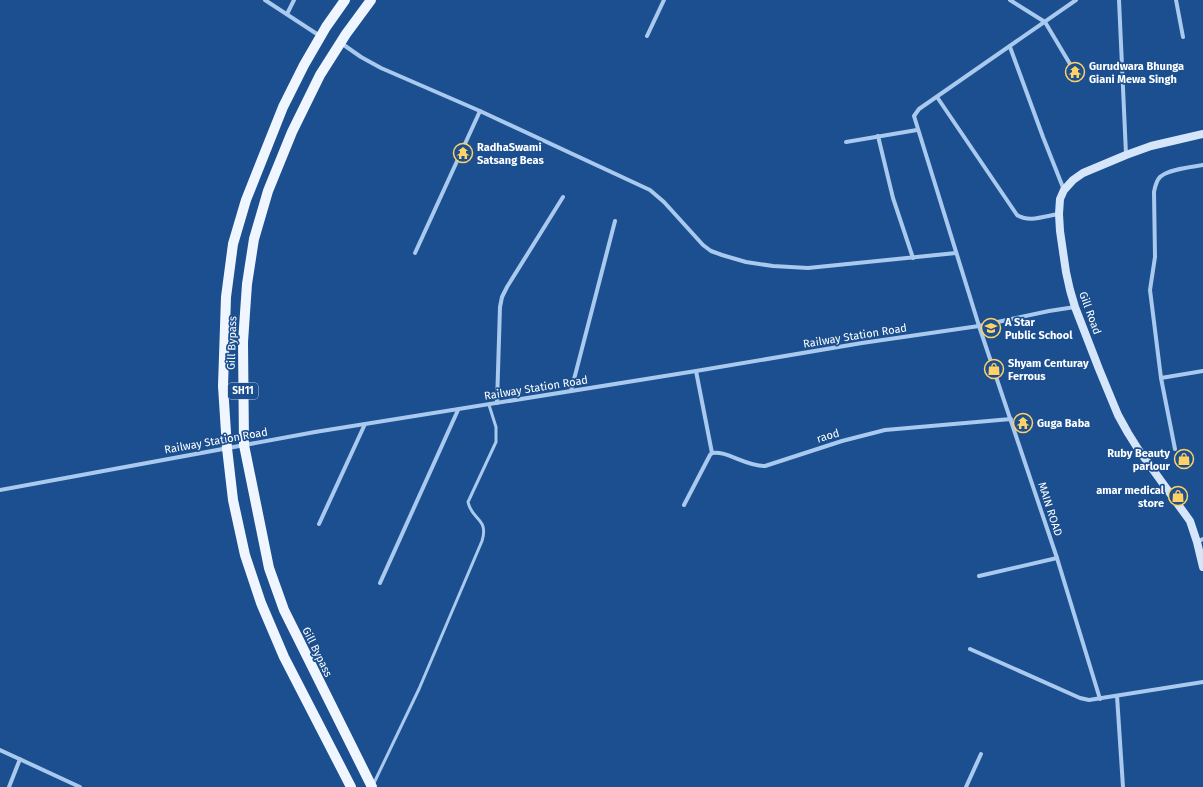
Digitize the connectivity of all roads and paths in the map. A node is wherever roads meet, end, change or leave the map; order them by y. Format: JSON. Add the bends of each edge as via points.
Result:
{"nodes":[{"id":1,"x":265,"y":0,"type":"edge"},
{"id":2,"x":294,"y":0,"type":"edge"},
{"id":3,"x":344,"y":0,"type":"edge"},
{"id":4,"x":371,"y":0,"type":"edge"},
{"id":5,"x":664,"y":0,"type":"edge"},
{"id":6,"x":1010,"y":0,"type":"edge"},
{"id":7,"x":1076,"y":0,"type":"edge"},
{"id":8,"x":1119,"y":0,"type":"edge"},
{"id":9,"x":1176,"y":0,"type":"edge"},
{"id":10,"x":287,"y":14,"type":"junction"},
{"id":11,"x":1045,"y":22,"type":"junction"},
{"id":12,"x":320,"y":36,"type":"junction"},
{"id":13,"x":647,"y":36,"type":"dead end"},
{"id":14,"x":1183,"y":38,"type":"dead end"},
{"id":15,"x":341,"y":42,"type":"junction"},
{"id":16,"x":1010,"y":47,"type":"junction"},
{"id":17,"x":1073,"y":68,"type":"dead end"},
{"id":18,"x":937,"y":97,"type":"junction"},
{"id":19,"x":480,"y":111,"type":"junction"},
{"id":20,"x":917,"y":130,"type":"junction"},
{"id":21,"x":1203,"y":134,"type":"edge"},
{"id":22,"x":878,"y":136,"type":"junction"},
{"id":23,"x":846,"y":142,"type":"dead end"},
{"id":24,"x":1126,"y":155,"type":"junction"},
{"id":25,"x":1203,"y":165,"type":"edge"},
{"id":26,"x":1064,"y":190,"type":"junction"},
{"id":27,"x":563,"y":197,"type":"dead end"},
{"id":28,"x":1059,"y":214,"type":"junction"},
{"id":29,"x":615,"y":222,"type":"dead end"},
{"id":30,"x":415,"y":253,"type":"dead end"},
{"id":31,"x":956,"y":253,"type":"junction"},
{"id":32,"x":914,"y":258,"type":"junction"},
{"id":33,"x":1075,"y":307,"type":"junction"},
{"id":34,"x":979,"y":326,"type":"junction"},
{"id":35,"x":696,"y":371,"type":"junction"},
{"id":36,"x":1203,"y":372,"type":"edge"},
{"id":37,"x":1161,"y":378,"type":"junction"},
{"id":38,"x":570,"y":391,"type":"junction"},
{"id":39,"x":497,"y":403,"type":"junction"},
{"id":40,"x":489,"y":405,"type":"junction"},
{"id":41,"x":458,"y":410,"type":"junction"},
{"id":42,"x":1011,"y":419,"type":"junction"},
{"id":43,"x":365,"y":424,"type":"junction"},
{"id":44,"x":244,"y":445,"type":"junction"},
{"id":45,"x":227,"y":448,"type":"junction"},
{"id":46,"x":1175,"y":449,"type":"dead end"},
{"id":47,"x":712,"y":453,"type":"junction"},
{"id":48,"x":0,"y":490,"type":"edge"},
{"id":49,"x":684,"y":505,"type":"dead end"},
{"id":50,"x":319,"y":524,"type":"dead end"},
{"id":51,"x":1200,"y":541,"type":"edge"},
{"id":52,"x":1057,"y":558,"type":"junction"},
{"id":53,"x":1203,"y":567,"type":"edge"},
{"id":54,"x":979,"y":576,"type":"dead end"},
{"id":55,"x":380,"y":583,"type":"dead end"},
{"id":56,"x":970,"y":650,"type":"dead end"},
{"id":57,"x":1203,"y":682,"type":"edge"},
{"id":58,"x":1117,"y":696,"type":"junction"},
{"id":59,"x":1100,"y":699,"type":"junction"},
{"id":60,"x":0,"y":750,"type":"edge"},
{"id":61,"x":981,"y":754,"type":"dead end"},
{"id":62,"x":20,"y":760,"type":"junction"},
{"id":63,"x":9,"y":787,"type":"edge"},
{"id":64,"x":80,"y":787,"type":"edge"},
{"id":65,"x":350,"y":787,"type":"edge"},
{"id":66,"x":372,"y":787,"type":"edge"},
{"id":67,"x":966,"y":787,"type":"edge"},
{"id":68,"x":1123,"y":787,"type":"edge"}],
"edges":[{"from":1,"to":10,"type":"street"},
{"from":2,"to":10,"type":"street"},
{"from":3,"to":12,"type":"main road","name":"Gill Bypass","number":"SH11"},
{"from":4,"to":15,"type":"main road","name":"Gill Bypass","number":"SH11"},
{"from":5,"to":13,"type":"street"},
{"from":6,"to":11,"type":"street"},
{"from":7,"to":11,"type":"street"},
{"from":8,"to":24,"type":"street"},
{"from":9,"to":14,"type":"street"},
{"from":10,"to":12,"type":"street"},
{"from":11,"to":16,"type":"street"},
{"from":11,"to":17,"type":"street"},
{"from":12,"to":45,"type":"main road","name":"Gill Bypass","number":"SH11","via":[[283,107],[265,150],[233,244],[226,297],[223,386]]},
{"from":15,"to":19,"type":"street","via":[[370,62]]},
{"from":15,"to":44,"type":"main road","name":"Gill Bypass","number":"SH11","via":[[320,75],[292,132],[268,191],[254,239],[247,284],[243,342]]},
{"from":16,"to":18,"type":"street"},
{"from":16,"to":26,"type":"street"},
{"from":18,"to":20,"type":"street","name":"MAIN ROAD","via":[[916,112],[914,116]]},
{"from":18,"to":28,"type":"street","via":[[1017,215],[1030,219]]},
{"from":19,"to":30,"type":"street"},
{"from":19,"to":32,"type":"street","via":[[650,190],[703,245],[732,259],[773,266],[808,268]]},
{"from":20,"to":22,"type":"street"},
{"from":20,"to":31,"type":"street","name":"MAIN ROAD"},
{"from":21,"to":24,"type":"street","via":[[1151,146]]},
{"from":22,"to":23,"type":"street"},
{"from":22,"to":32,"type":"street","via":[[893,198]]},
{"from":24,"to":26,"type":"street","via":[[1083,173]]},
{"from":25,"to":37,"type":"street","via":[[1167,172],[1155,184],[1155,257],[1150,290]]},
{"from":26,"to":28,"type":"street","name":"Gill Road"},
{"from":27,"to":39,"type":"street","via":[[502,297]]},
{"from":28,"to":33,"type":"street","name":"Gill Road","via":[[1066,272]]},
{"from":29,"to":38,"type":"street"},
{"from":31,"to":32,"type":"street"},
{"from":31,"to":34,"type":"street","name":"MAIN ROAD"},
{"from":33,"to":34,"type":"street","name":"Railway Station Road"},
{"from":33,"to":51,"type":"street","name":"Gill Road","via":[[1128,433],[1190,521]]},
{"from":34,"to":35,"type":"street","name":"Railway Station Road"},
{"from":34,"to":42,"type":"street","name":"MAIN ROAD"},
{"from":35,"to":38,"type":"street","name":"Railway Station Road"},
{"from":35,"to":47,"type":"street"},
{"from":36,"to":37,"type":"street"},
{"from":37,"to":46,"type":"street"},
{"from":38,"to":39,"type":"street","name":"Railway Station Road"},
{"from":39,"to":40,"type":"street","name":"Railway Station Road"},
{"from":40,"to":41,"type":"street","name":"Railway Station Road"},
{"from":40,"to":66,"type":"lane","via":[[496,427],[496,442],[468,502],[469,508],[481,521],[484,532],[482,541],[419,689]]},
{"from":41,"to":43,"type":"street","name":"Railway Station Road"},
{"from":41,"to":55,"type":"street"},
{"from":42,"to":47,"type":"street","name":"raod","via":[[885,430],[765,466]]},
{"from":42,"to":52,"type":"street","name":"MAIN ROAD"},
{"from":43,"to":44,"type":"street","name":"Railway Station Road"},
{"from":43,"to":50,"type":"street"},
{"from":44,"to":45,"type":"street","name":"Railway Station Road"},
{"from":44,"to":66,"type":"main road","name":"Gill Bypass","number":"SH11","via":[[269,568],[284,610]]},
{"from":45,"to":48,"type":"street","name":"Railway Station Road"},
{"from":45,"to":65,"type":"main road","name":"Gill Bypass","number":"SH11","via":[[233,500],[245,555],[261,603],[284,657]]},
{"from":47,"to":49,"type":"street"},
{"from":51,"to":53,"type":"street","name":"Gill Road"},
{"from":52,"to":54,"type":"street"},
{"from":52,"to":59,"type":"street","name":"MAIN ROAD"},
{"from":56,"to":59,"type":"street","via":[[1080,698]]},
{"from":57,"to":58,"type":"street"},
{"from":58,"to":59,"type":"street"},
{"from":58,"to":68,"type":"street"},
{"from":60,"to":62,"type":"street"},
{"from":61,"to":67,"type":"street"},
{"from":62,"to":63,"type":"street"},
{"from":62,"to":64,"type":"street"}]}
